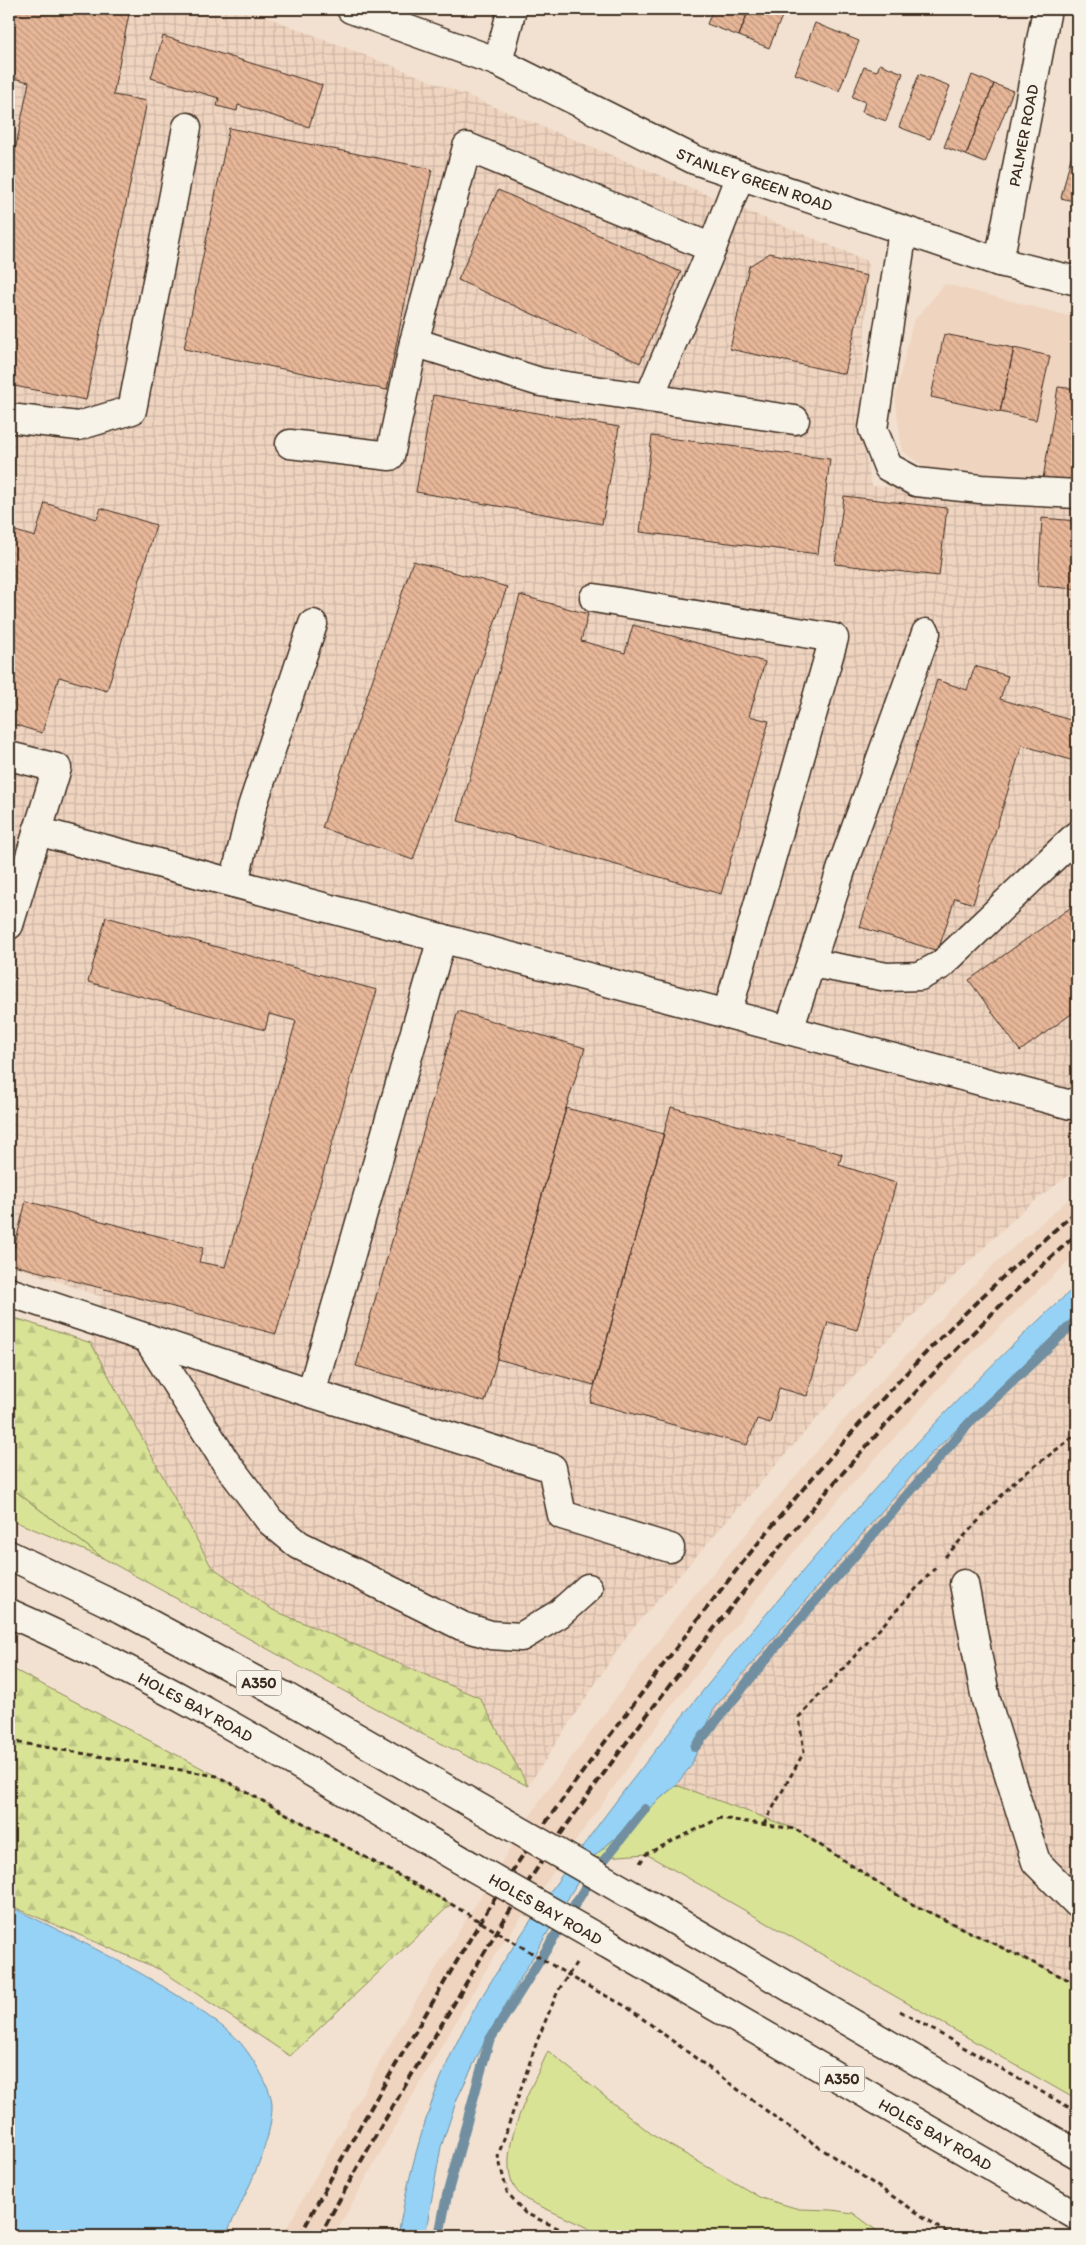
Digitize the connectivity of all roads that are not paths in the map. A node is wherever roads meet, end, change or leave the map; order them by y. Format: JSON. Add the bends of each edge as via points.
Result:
{"nodes":[{"id":1,"x":351,"y":9,"type":"edge"},
{"id":2,"x":512,"y":9,"type":"edge"},
{"id":3,"x":1047,"y":9,"type":"edge"},
{"id":4,"x":498,"y":62,"type":"junction"},
{"id":5,"x":187,"y":127,"type":"dead end"},
{"id":6,"x":740,"y":175,"type":"junction"},
{"id":7,"x":903,"y":230,"type":"junction"},
{"id":8,"x":712,"y":248,"type":"junction"},
{"id":9,"x":999,"y":262,"type":"junction"},
{"id":10,"x":1077,"y":281,"type":"edge"},
{"id":11,"x":414,"y":342,"type":"junction"},
{"id":12,"x":650,"y":398,"type":"junction"},
{"id":13,"x":9,"y":418,"type":"edge"},
{"id":14,"x":795,"y":420,"type":"dead end"},
{"id":15,"x":290,"y":444,"type":"dead end"},
{"id":16,"x":1077,"y":494,"type":"edge"},
{"id":17,"x":594,"y":598,"type":"dead end"},
{"id":18,"x":313,"y":624,"type":"dead end"},
{"id":19,"x":926,"y":633,"type":"dead end"},
{"id":20,"x":9,"y":756,"type":"edge"},
{"id":21,"x":37,"y":831,"type":"junction"},
{"id":22,"x":1077,"y":835,"type":"edge"},
{"id":23,"x":234,"y":883,"type":"junction"},
{"id":24,"x":9,"y":924,"type":"edge"},
{"id":25,"x":442,"y":938,"type":"junction"},
{"id":26,"x":811,"y":963,"type":"junction"},
{"id":27,"x":727,"y":1014,"type":"junction"},
{"id":28,"x":789,"y":1030,"type":"junction"},
{"id":29,"x":1077,"y":1101,"type":"edge"},
{"id":30,"x":9,"y":1292,"type":"edge"},
{"id":31,"x":147,"y":1338,"type":"junction"},
{"id":32,"x":312,"y":1394,"type":"junction"},
{"id":33,"x":670,"y":1548,"type":"dead end"},
{"id":34,"x":9,"y":1555,"type":"edge"},
{"id":35,"x":964,"y":1584,"type":"dead end"},
{"id":36,"x":588,"y":1588,"type":"dead end"},
{"id":37,"x":9,"y":1613,"type":"edge"},
{"id":38,"x":1077,"y":1903,"type":"edge"},
{"id":39,"x":1077,"y":2154,"type":"edge"},
{"id":40,"x":1077,"y":2216,"type":"edge"}],
"edges":[{"from":1,"to":4,"type":"main road","name":"STANLEY GREEN ROAD"},
{"from":2,"to":4,"type":"main road"},
{"from":3,"to":9,"type":"main road","name":"PALMER ROAD"},
{"from":4,"to":6,"type":"main road","name":"STANLEY GREEN ROAD","via":[[695,160]]},
{"from":5,"to":13,"type":"main road","via":[[132,410],[78,426]]},
{"from":6,"to":7,"type":"main road","name":"STANLEY GREEN ROAD"},
{"from":6,"to":8,"type":"main road"},
{"from":7,"to":9,"type":"main road","name":"STANLEY GREEN ROAD"},
{"from":7,"to":16,"type":"main road","via":[[873,429],[888,467],[916,482]]},
{"from":8,"to":11,"type":"main road","via":[[467,147]]},
{"from":8,"to":12,"type":"main road"},
{"from":9,"to":10,"type":"main road","name":"STANLEY GREEN ROAD"},
{"from":11,"to":12,"type":"main road","via":[[540,382]]},
{"from":11,"to":15,"type":"main road","via":[[390,456]]},
{"from":12,"to":14,"type":"main road"},
{"from":17,"to":27,"type":"main road","via":[[834,638]]},
{"from":18,"to":23,"type":"main road","via":[[252,807]]},
{"from":19,"to":26,"type":"main road","via":[[848,849]]},
{"from":20,"to":21,"type":"main road","via":[[57,768]]},
{"from":21,"to":23,"type":"main road"},
{"from":21,"to":24,"type":"main road"},
{"from":22,"to":26,"type":"main road","via":[[941,965],[920,976],[887,977]]},
{"from":23,"to":25,"type":"main road"},
{"from":25,"to":27,"type":"main road"},
{"from":25,"to":32,"type":"main road"},
{"from":26,"to":28,"type":"main road"},
{"from":27,"to":28,"type":"main road"},
{"from":28,"to":29,"type":"main road","via":[[1071,1106]]},
{"from":30,"to":31,"type":"main road"},
{"from":31,"to":32,"type":"main road"},
{"from":31,"to":36,"type":"main road","via":[[224,1461],[270,1521],[299,1545],[462,1626],[492,1635],[521,1637],[559,1614]]},
{"from":32,"to":33,"type":"main road","via":[[552,1468],[562,1515]]},
{"from":34,"to":39,"type":"main road","number":"A350","bridge":true,"via":[[122,1609],[284,1696]]},
{"from":35,"to":38,"type":"main road","via":[[986,1700],[1036,1862]]},
{"from":37,"to":40,"type":"main road","name":"HOLES BAY ROAD","number":"A350","bridge":true,"via":[[107,1660],[251,1738]]}]}
